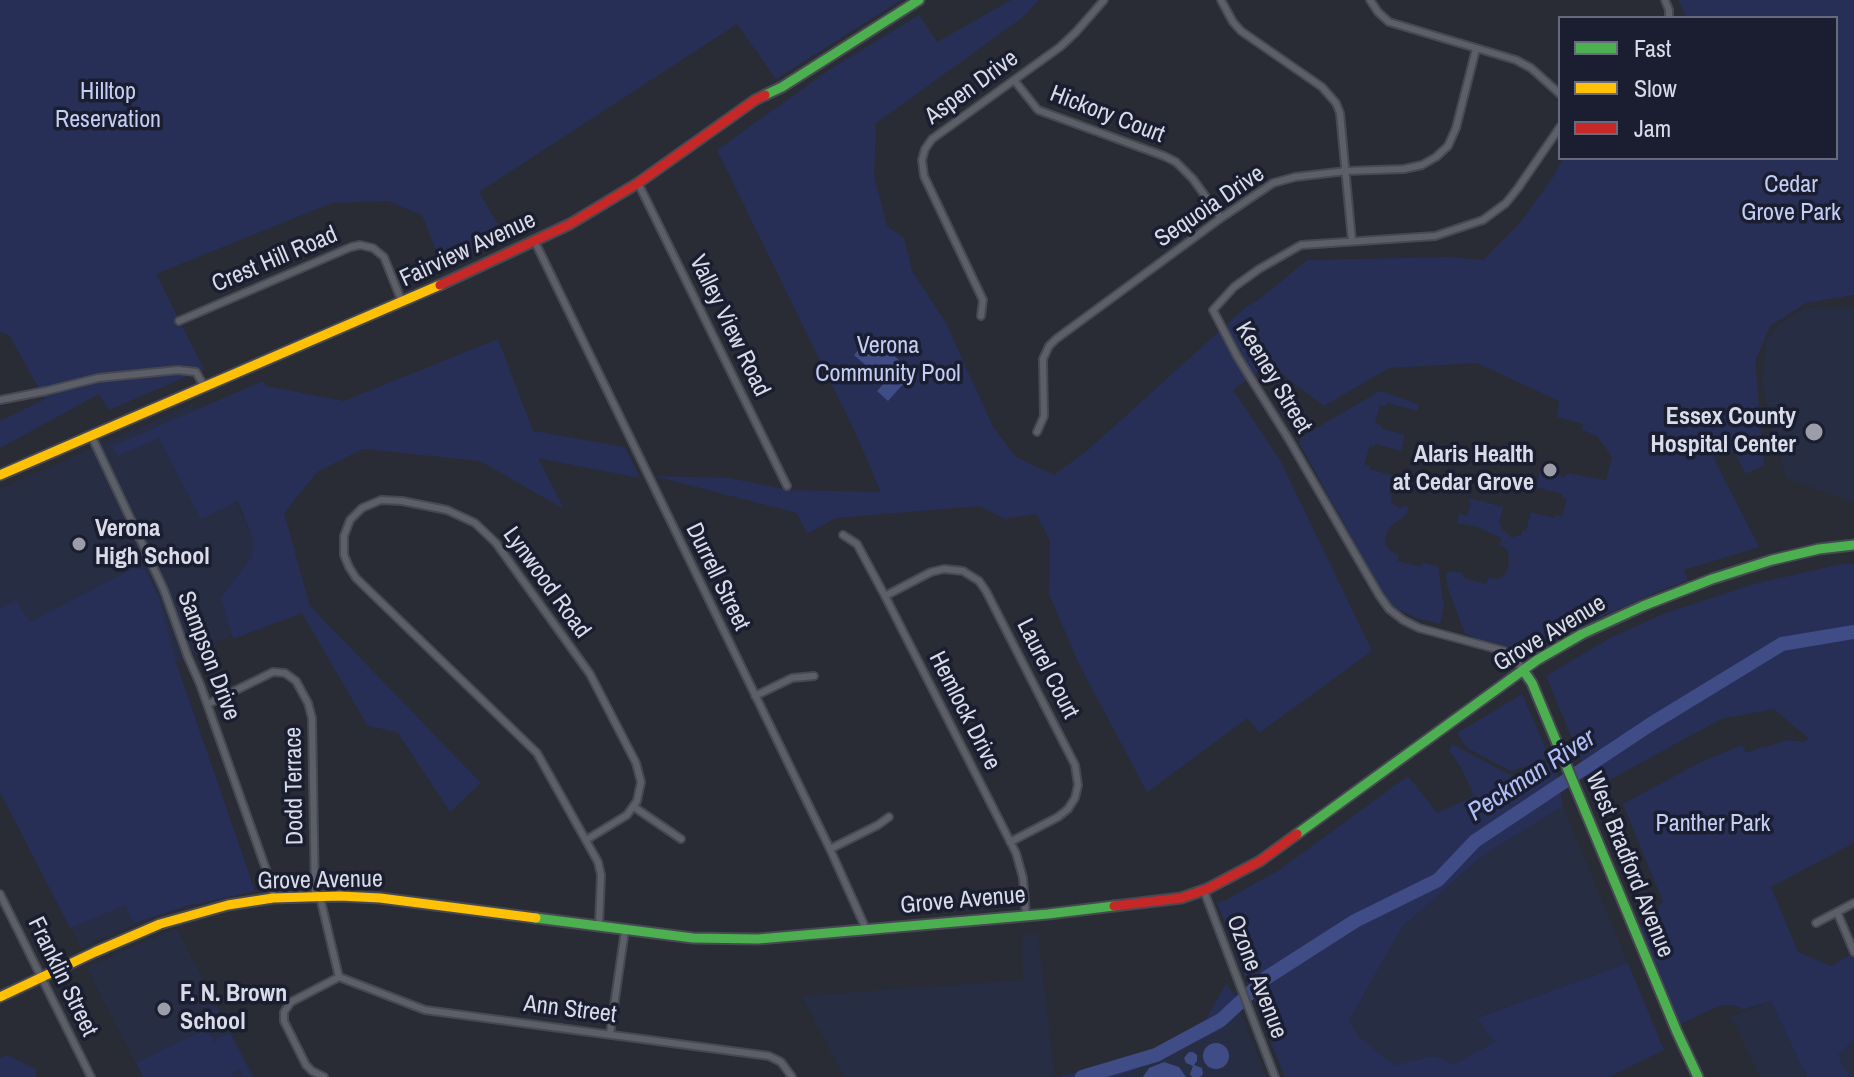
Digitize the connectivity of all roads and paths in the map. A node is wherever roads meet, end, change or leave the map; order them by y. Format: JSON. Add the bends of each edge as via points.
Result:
{"nodes":[{"id":1,"x":919,"y":0,"type":"edge"},
{"id":2,"x":1104,"y":0,"type":"edge"},
{"id":3,"x":1221,"y":0,"type":"edge"},
{"id":4,"x":1370,"y":0,"type":"edge"},
{"id":5,"x":1476,"y":49,"type":"junction"},
{"id":6,"x":1014,"y":80,"type":"junction"},
{"id":7,"x":1558,"y":92,"type":"edge"},
{"id":8,"x":1558,"y":130,"type":"edge"},
{"id":9,"x":1346,"y":171,"type":"junction"},
{"id":10,"x":638,"y":183,"type":"junction"},
{"id":11,"x":1221,"y":218,"type":"junction"},
{"id":12,"x":1352,"y":241,"type":"junction"},
{"id":13,"x":535,"y":242,"type":"junction"},
{"id":14,"x":402,"y":302,"type":"junction"},
{"id":15,"x":981,"y":316,"type":"dead end"},
{"id":16,"x":179,"y":321,"type":"dead end"},
{"id":17,"x":204,"y":386,"type":"junction"},
{"id":18,"x":0,"y":400,"type":"edge"},
{"id":19,"x":1037,"y":432,"type":"dead end"},
{"id":20,"x":91,"y":435,"type":"junction"},
{"id":21,"x":0,"y":475,"type":"edge"},
{"id":22,"x":787,"y":486,"type":"dead end"},
{"id":23,"x":843,"y":535,"type":"dead end"},
{"id":24,"x":1854,"y":545,"type":"edge"},
{"id":25,"x":885,"y":596,"type":"junction"},
{"id":26,"x":1523,"y":670,"type":"junction"},
{"id":27,"x":814,"y":676,"type":"dead end"},
{"id":28,"x":755,"y":696,"type":"junction"},
{"id":29,"x":208,"y":704,"type":"junction"},
{"id":30,"x":634,"y":807,"type":"junction"},
{"id":31,"x":889,"y":817,"type":"dead end"},
{"id":32,"x":681,"y":839,"type":"dead end"},
{"id":33,"x":586,"y":840,"type":"junction"},
{"id":34,"x":1010,"y":842,"type":"junction"},
{"id":35,"x":830,"y":849,"type":"junction"},
{"id":36,"x":1204,"y":891,"type":"junction"},
{"id":37,"x":0,"y":894,"type":"edge"},
{"id":38,"x":317,"y":897,"type":"junction"},
{"id":39,"x":273,"y":898,"type":"junction"},
{"id":40,"x":1854,"y":903,"type":"edge"},
{"id":41,"x":1837,"y":912,"type":"junction"},
{"id":42,"x":1026,"y":916,"type":"junction"},
{"id":43,"x":1816,"y":923,"type":"dead end"},
{"id":44,"x":599,"y":925,"type":"junction"},
{"id":45,"x":866,"y":929,"type":"junction"},
{"id":46,"x":625,"y":930,"type":"junction"},
{"id":47,"x":1854,"y":952,"type":"edge"},
{"id":48,"x":41,"y":977,"type":"junction"},
{"id":49,"x":339,"y":977,"type":"junction"},
{"id":50,"x":0,"y":997,"type":"edge"},
{"id":51,"x":610,"y":1034,"type":"junction"},
{"id":52,"x":91,"y":1077,"type":"edge"},
{"id":53,"x":324,"y":1077,"type":"edge"},
{"id":54,"x":792,"y":1077,"type":"edge"},
{"id":55,"x":1275,"y":1077,"type":"edge"},
{"id":56,"x":1698,"y":1077,"type":"edge"}],
"edges":[{"from":1,"to":10,"type":"street","name":"Fairview Avenue","via":[[755,100]]},
{"from":2,"to":6,"type":"street","name":"Aspen Drive","via":[[1060,47]]},
{"from":3,"to":9,"type":"street","via":[[1241,31],[1333,99],[1340,113]]},
{"from":4,"to":5,"type":"street","via":[[1389,22]]},
{"from":5,"to":7,"type":"street","via":[[1516,60]]},
{"from":5,"to":9,"type":"street","name":"Sequoia Drive","via":[[1448,146],[1422,165]]},
{"from":6,"to":11,"type":"street","name":"Hickory Court","via":[[1038,110],[1176,162]]},
{"from":6,"to":15,"type":"street","name":"Aspen Drive","via":[[932,139],[922,160],[924,176],[983,300]]},
{"from":8,"to":12,"type":"street","name":"Keeney Street","via":[[1506,203],[1483,220],[1435,236]]},
{"from":9,"to":11,"type":"street","name":"Sequoia Drive","via":[[1279,180]]},
{"from":9,"to":12,"type":"street"},
{"from":10,"to":13,"type":"street","name":"Fairview Avenue"},
{"from":10,"to":22,"type":"street","name":"Valley View Road"},
{"from":11,"to":19,"type":"street","name":"Sequoia Drive","via":[[1049,346],[1042,363],[1044,416]]},
{"from":12,"to":26,"type":"street","name":"Keeney Street","via":[[1301,245],[1234,287],[1213,310],[1389,609],[1419,628],[1504,651]]},
{"from":13,"to":14,"type":"street","name":"Fairview Avenue"},
{"from":13,"to":28,"type":"street","name":"Durrell Street"},
{"from":14,"to":16,"type":"street","name":"Crest Hill Road","via":[[384,257],[360,245]]},
{"from":14,"to":17,"type":"street","name":"Fairview Avenue"},
{"from":17,"to":18,"type":"street","via":[[196,372],[178,370],[98,378]]},
{"from":17,"to":20,"type":"street","name":"Fairview Avenue"},
{"from":20,"to":21,"type":"street","name":"Fairview Avenue"},
{"from":20,"to":29,"type":"street","name":"Sampson Drive","via":[[164,590]]},
{"from":23,"to":25,"type":"street","name":"Hemlock Drive","via":[[857,544]]},
{"from":24,"to":26,"type":"street","name":"Grove Avenue","via":[[1772,560],[1694,585],[1600,625]]},
{"from":25,"to":34,"type":"street","name":"Hemlock Drive"},
{"from":25,"to":34,"type":"street","name":"Laurel Court","via":[[944,569],[963,571],[979,581],[1075,765],[1078,785],[1068,809]]},
{"from":26,"to":36,"type":"street","name":"Grove Avenue","via":[[1282,846]]},
{"from":26,"to":56,"type":"street","name":"West Bradford Avenue"},
{"from":27,"to":28,"type":"street","via":[[792,678]]},
{"from":28,"to":35,"type":"street","name":"Durrell Street"},
{"from":29,"to":38,"type":"street","name":"Dodd Terrace","via":[[273,672],[296,681],[312,718]]},
{"from":29,"to":39,"type":"street","name":"Sampson Drive"},
{"from":30,"to":32,"type":"street"},
{"from":30,"to":33,"type":"street"},
{"from":30,"to":33,"type":"street","name":"Lynwood Road","via":[[641,789],[639,769],[590,674],[490,535],[447,510],[388,499],[362,508],[344,536],[344,555],[352,573],[537,753]]},
{"from":31,"to":35,"type":"street"},
{"from":33,"to":44,"type":"street","name":"Lynwood Road","via":[[601,875]]},
{"from":34,"to":42,"type":"street","name":"Hemlock Drive","via":[[1021,868]]},
{"from":35,"to":45,"type":"street","name":"Durrell Street"},
{"from":36,"to":42,"type":"street","name":"Grove Avenue","via":[[1149,903]]},
{"from":36,"to":55,"type":"street","name":"Ozone Avenue"},
{"from":37,"to":48,"type":"street","name":"Franklin Street"},
{"from":38,"to":39,"type":"street","name":"Grove Avenue"},
{"from":38,"to":44,"type":"street","name":"Grove Avenue","via":[[380,898]]},
{"from":38,"to":49,"type":"street","name":"Dodd Terrace"},
{"from":39,"to":48,"type":"street","name":"Grove Avenue","via":[[160,924]]},
{"from":40,"to":41,"type":"street"},
{"from":41,"to":43,"type":"street"},
{"from":41,"to":47,"type":"street"},
{"from":42,"to":45,"type":"street","name":"Grove Avenue"},
{"from":44,"to":46,"type":"street","name":"Grove Avenue"},
{"from":45,"to":46,"type":"street","name":"Grove Avenue","via":[[758,939]]},
{"from":46,"to":51,"type":"street"},
{"from":48,"to":50,"type":"street","name":"Grove Avenue"},
{"from":48,"to":52,"type":"street","name":"Franklin Street"},
{"from":49,"to":51,"type":"street","name":"Ann Street","via":[[425,1010]]},
{"from":49,"to":53,"type":"street","via":[[291,1002],[284,1012],[306,1065]]},
{"from":51,"to":54,"type":"street","name":"Ann Street","via":[[769,1056]]}]}
